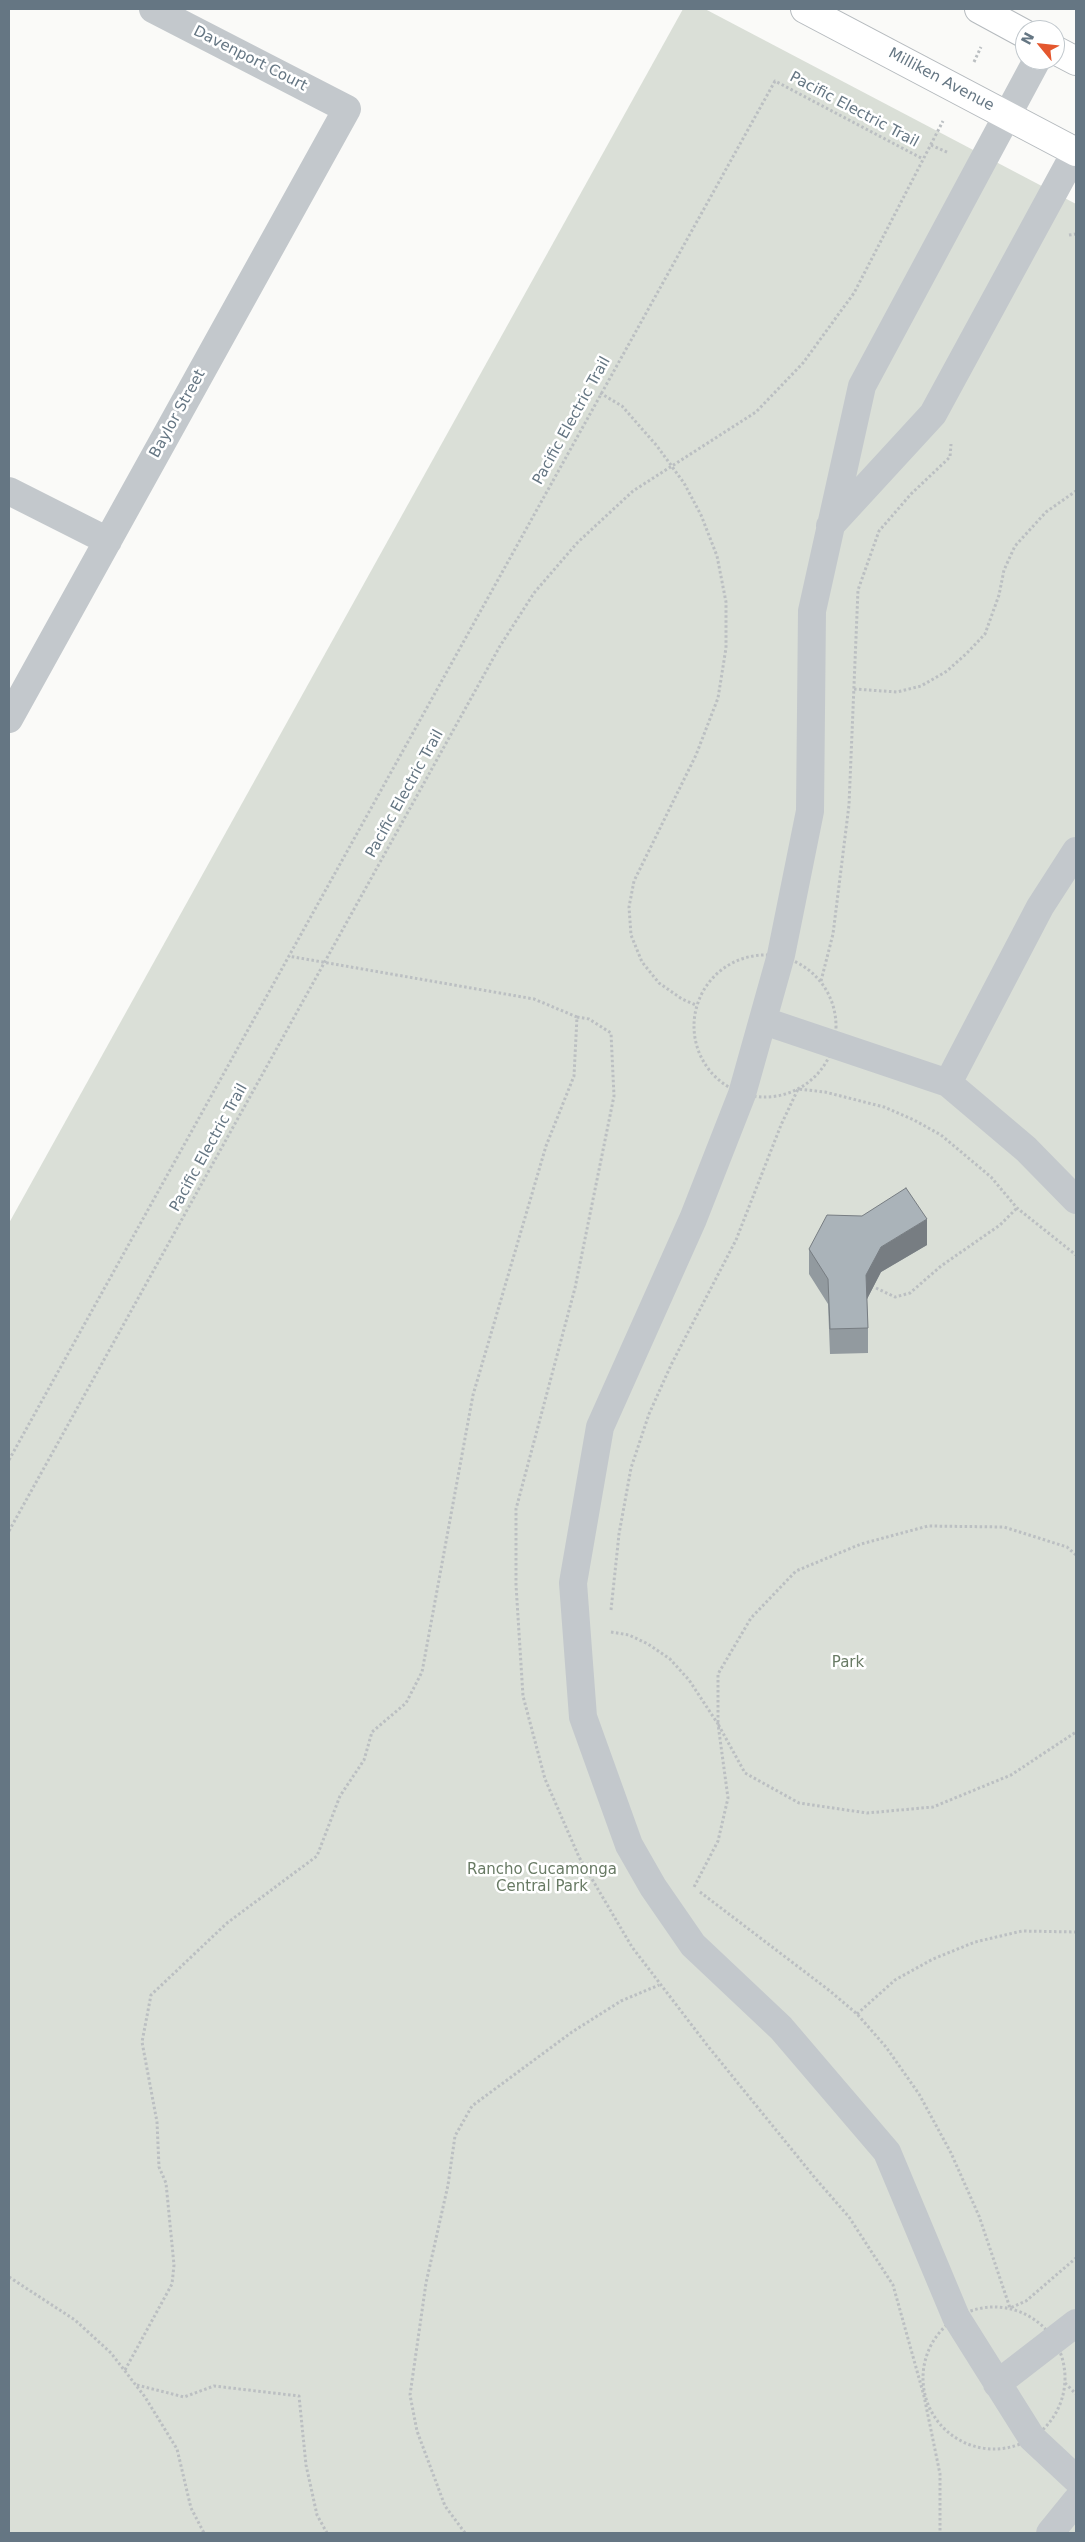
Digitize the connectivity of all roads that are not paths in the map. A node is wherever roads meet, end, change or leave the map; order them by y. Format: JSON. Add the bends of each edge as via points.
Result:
{"nodes":[{"id":1,"x":153,"y":9,"type":"edge"},
{"id":2,"x":805,"y":9,"type":"edge"},
{"id":3,"x":978,"y":9,"type":"edge"},
{"id":4,"x":1015,"y":29,"type":"edge"},
{"id":5,"x":1031,"y":70,"type":"edge"},
{"id":6,"x":347,"y":109,"type":"joint"},
{"id":7,"x":1007,"y":114,"type":"junction"},
{"id":8,"x":1076,"y":152,"type":"edge"},
{"id":9,"x":9,"y":491,"type":"edge"},
{"id":10,"x":829,"y":527,"type":"junction"},
{"id":11,"x":108,"y":541,"type":"junction"},
{"id":12,"x":9,"y":719,"type":"edge"},
{"id":13,"x":1076,"y":851,"type":"edge"},
{"id":14,"x":764,"y":1021,"type":"junction"},
{"id":15,"x":948,"y":1082,"type":"junction"},
{"id":16,"x":1076,"y":1200,"type":"edge"},
{"id":17,"x":1076,"y":2323,"type":"edge"},
{"id":18,"x":997,"y":2384,"type":"junction"},
{"id":19,"x":1076,"y":2479,"type":"edge"},
{"id":20,"x":1076,"y":2500,"type":"edge"},
{"id":21,"x":1050,"y":2533,"type":"edge"}],
"edges":[{"from":1,"to":6,"type":"street","name":"Davenport Court"},
{"from":2,"to":7,"type":"main road","name":"Milliken Avenue"},
{"from":3,"to":4,"type":"main road"},
{"from":5,"to":7,"type":"street"},
{"from":6,"to":11,"type":"street","name":"Baylor Street"},
{"from":7,"to":8,"type":"main road","name":"Milliken Avenue"},
{"from":7,"to":10,"type":"street","via":[[862,386]]},
{"from":8,"to":10,"type":"street","via":[[933,414]]},
{"from":9,"to":11,"type":"street"},
{"from":10,"to":14,"type":"street","via":[[812,611],[810,810],[781,956]]},
{"from":11,"to":12,"type":"street","name":"Baylor Street"},
{"from":13,"to":15,"type":"street","via":[[1040,907]]},
{"from":14,"to":15,"type":"street"},
{"from":14,"to":18,"type":"street","via":[[742,1094],[693,1219],[600,1427],[573,1583],[583,1717],[630,1846],[653,1887],[693,1945],[781,2028],[888,2152],[956,2317]]},
{"from":15,"to":16,"type":"street","via":[[1026,1148]]},
{"from":17,"to":18,"type":"street"},
{"from":18,"to":19,"type":"street","via":[[1032,2438]]},
{"from":20,"to":21,"type":"street"}]}
